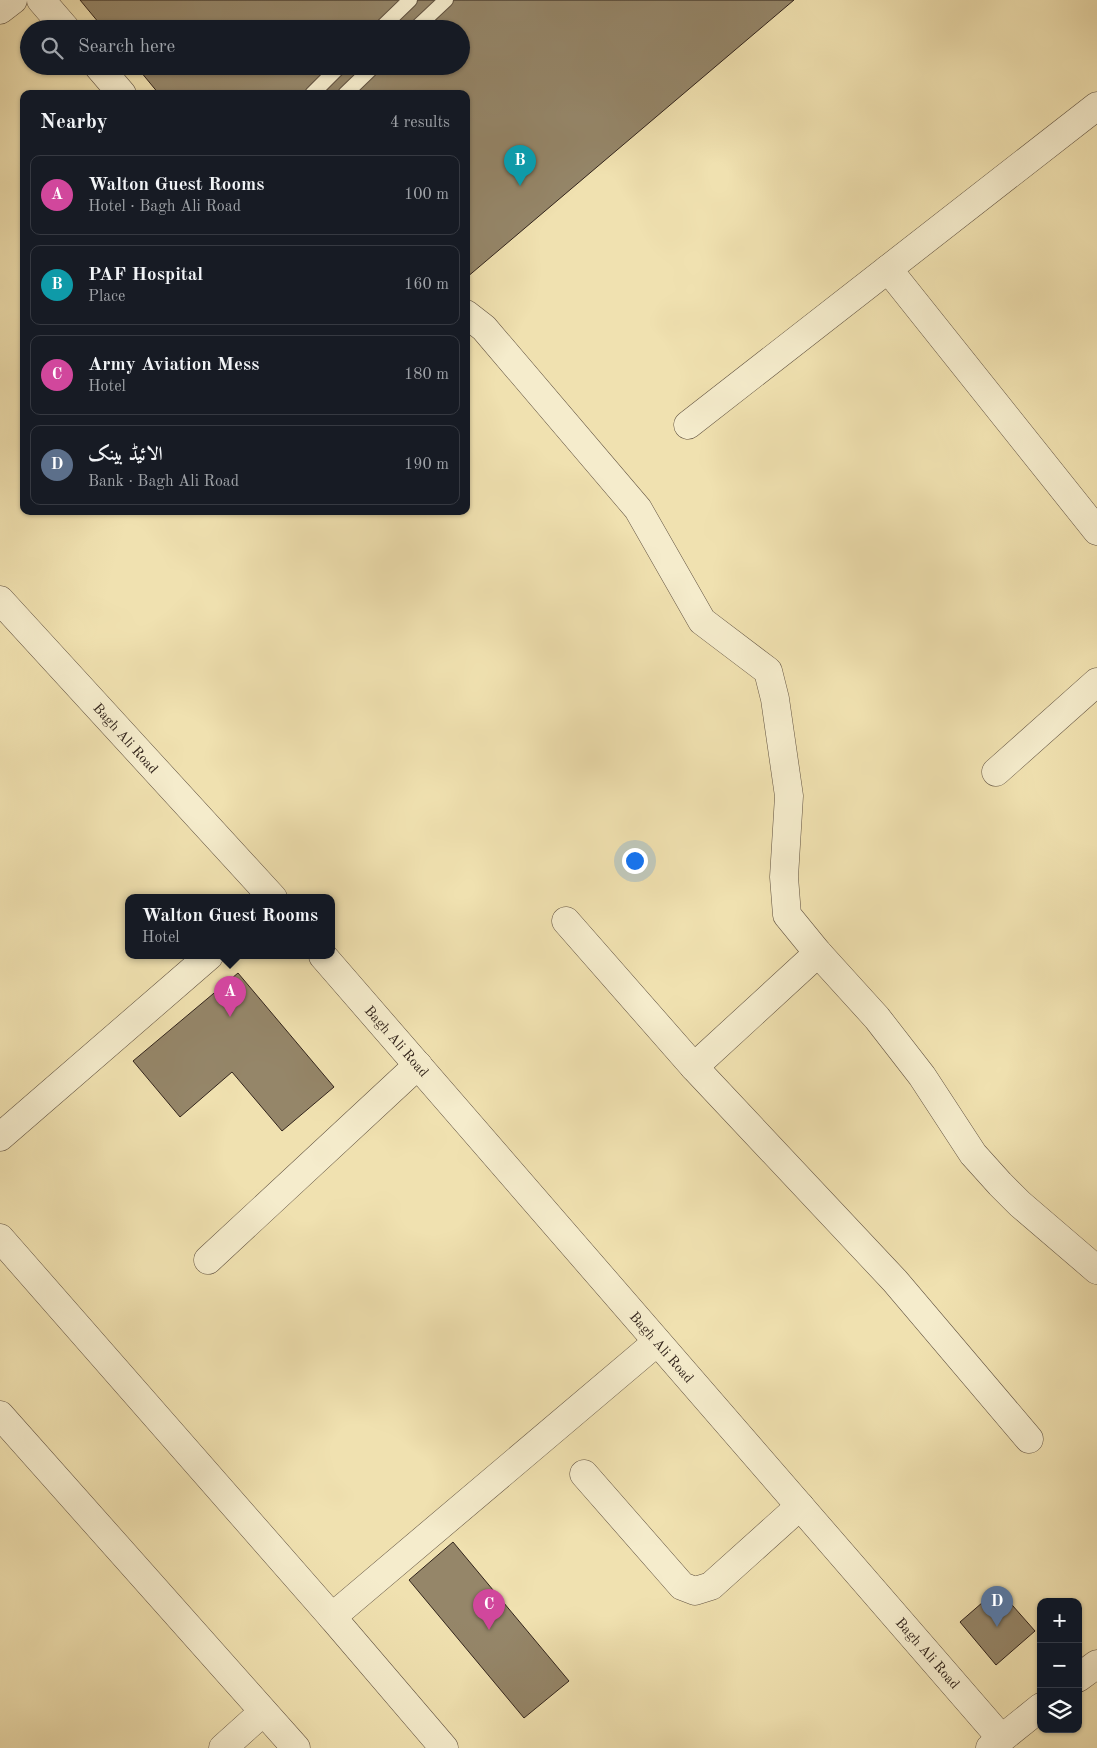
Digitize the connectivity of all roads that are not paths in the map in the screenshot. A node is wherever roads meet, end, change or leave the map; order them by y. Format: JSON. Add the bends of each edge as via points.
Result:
{"nodes":[{"id":1,"x":14,"y":0,"type":"edge"},
{"id":2,"x":40,"y":0,"type":"edge"},
{"id":3,"x":410,"y":0,"type":"edge"},
{"id":4,"x":446,"y":0,"type":"edge"},
{"id":5,"x":0,"y":10,"type":"edge"},
{"id":6,"x":58,"y":20,"type":"edge"},
{"id":7,"x":389,"y":20,"type":"edge"},
{"id":8,"x":425,"y":20,"type":"edge"},
{"id":9,"x":106,"y":75,"type":"edge"},
{"id":10,"x":331,"y":75,"type":"edge"},
{"id":11,"x":365,"y":75,"type":"edge"},
{"id":12,"x":119,"y":90,"type":"edge"},
{"id":13,"x":316,"y":90,"type":"edge"},
{"id":14,"x":349,"y":90,"type":"edge"},
{"id":15,"x":1097,"y":106,"type":"edge"},
{"id":16,"x":888,"y":269,"type":"junction"},
{"id":17,"x":470,"y":317,"type":"edge"},
{"id":18,"x":688,"y":425,"type":"dead end"},
{"id":19,"x":1097,"y":531,"type":"edge"},
{"id":20,"x":2,"y":604,"type":"edge"},
{"id":21,"x":1097,"y":682,"type":"edge"},
{"id":22,"x":996,"y":772,"type":"dead end"},
{"id":23,"x":269,"y":894,"type":"edge"},
{"id":24,"x":566,"y":921,"type":"dead end"},
{"id":25,"x":818,"y":953,"type":"junction"},
{"id":26,"x":206,"y":959,"type":"edge"},
{"id":27,"x":326,"y":959,"type":"edge"},
{"id":28,"x":418,"y":1065,"type":"junction"},
{"id":29,"x":694,"y":1067,"type":"junction"},
{"id":30,"x":0,"y":1137,"type":"edge"},
{"id":31,"x":0,"y":1238,"type":"edge"},
{"id":32,"x":208,"y":1260,"type":"dead end"},
{"id":33,"x":1097,"y":1270,"type":"edge"},
{"id":34,"x":657,"y":1342,"type":"junction"},
{"id":35,"x":0,"y":1415,"type":"edge"},
{"id":36,"x":1029,"y":1439,"type":"dead end"},
{"id":37,"x":584,"y":1474,"type":"dead end"},
{"id":38,"x":800,"y":1506,"type":"junction"},
{"id":39,"x":332,"y":1617,"type":"junction"},
{"id":40,"x":1097,"y":1664,"type":"edge"},
{"id":41,"x":1082,"y":1675,"type":"edge"},
{"id":42,"x":1037,"y":1711,"type":"edge"},
{"id":43,"x":263,"y":1712,"type":"junction"},
{"id":44,"x":996,"y":1743,"type":"edge"},
{"id":45,"x":223,"y":1748,"type":"edge"},
{"id":46,"x":296,"y":1748,"type":"edge"},
{"id":47,"x":444,"y":1748,"type":"edge"}],
"edges":[{"from":1,"to":5,"type":"street"},
{"from":2,"to":6,"type":"street"},
{"from":3,"to":7,"type":"lane"},
{"from":4,"to":8,"type":"lane"},
{"from":9,"to":12,"type":"street"},
{"from":10,"to":13,"type":"lane"},
{"from":11,"to":14,"type":"lane"},
{"from":15,"to":16,"type":"street"},
{"from":16,"to":18,"type":"street"},
{"from":16,"to":19,"type":"street"},
{"from":17,"to":25,"type":"street","via":[[484,328],[638,509],[702,621],[768,671],[788,796],[784,877],[787,915]]},
{"from":20,"to":23,"type":"street","name":"Bagh Ali Road"},
{"from":21,"to":22,"type":"street"},
{"from":24,"to":29,"type":"street"},
{"from":25,"to":29,"type":"street"},
{"from":25,"to":33,"type":"street","via":[[877,1018],[922,1076],[973,1154],[1020,1204]]},
{"from":26,"to":30,"type":"street"},
{"from":27,"to":28,"type":"street","name":"Bagh Ali Road"},
{"from":28,"to":32,"type":"street"},
{"from":28,"to":34,"type":"street","name":"Bagh Ali Road"},
{"from":29,"to":36,"type":"street","via":[[895,1281]]},
{"from":31,"to":39,"type":"street"},
{"from":34,"to":38,"type":"street","name":"Bagh Ali Road"},
{"from":34,"to":39,"type":"street"},
{"from":35,"to":43,"type":"street"},
{"from":37,"to":38,"type":"street","via":[[682,1586],[695,1591],[711,1586]]},
{"from":38,"to":44,"type":"street","name":"Bagh Ali Road"},
{"from":39,"to":47,"type":"street"},
{"from":40,"to":41,"type":"street"},
{"from":42,"to":44,"type":"street"},
{"from":43,"to":45,"type":"street"},
{"from":43,"to":46,"type":"street"}]}
